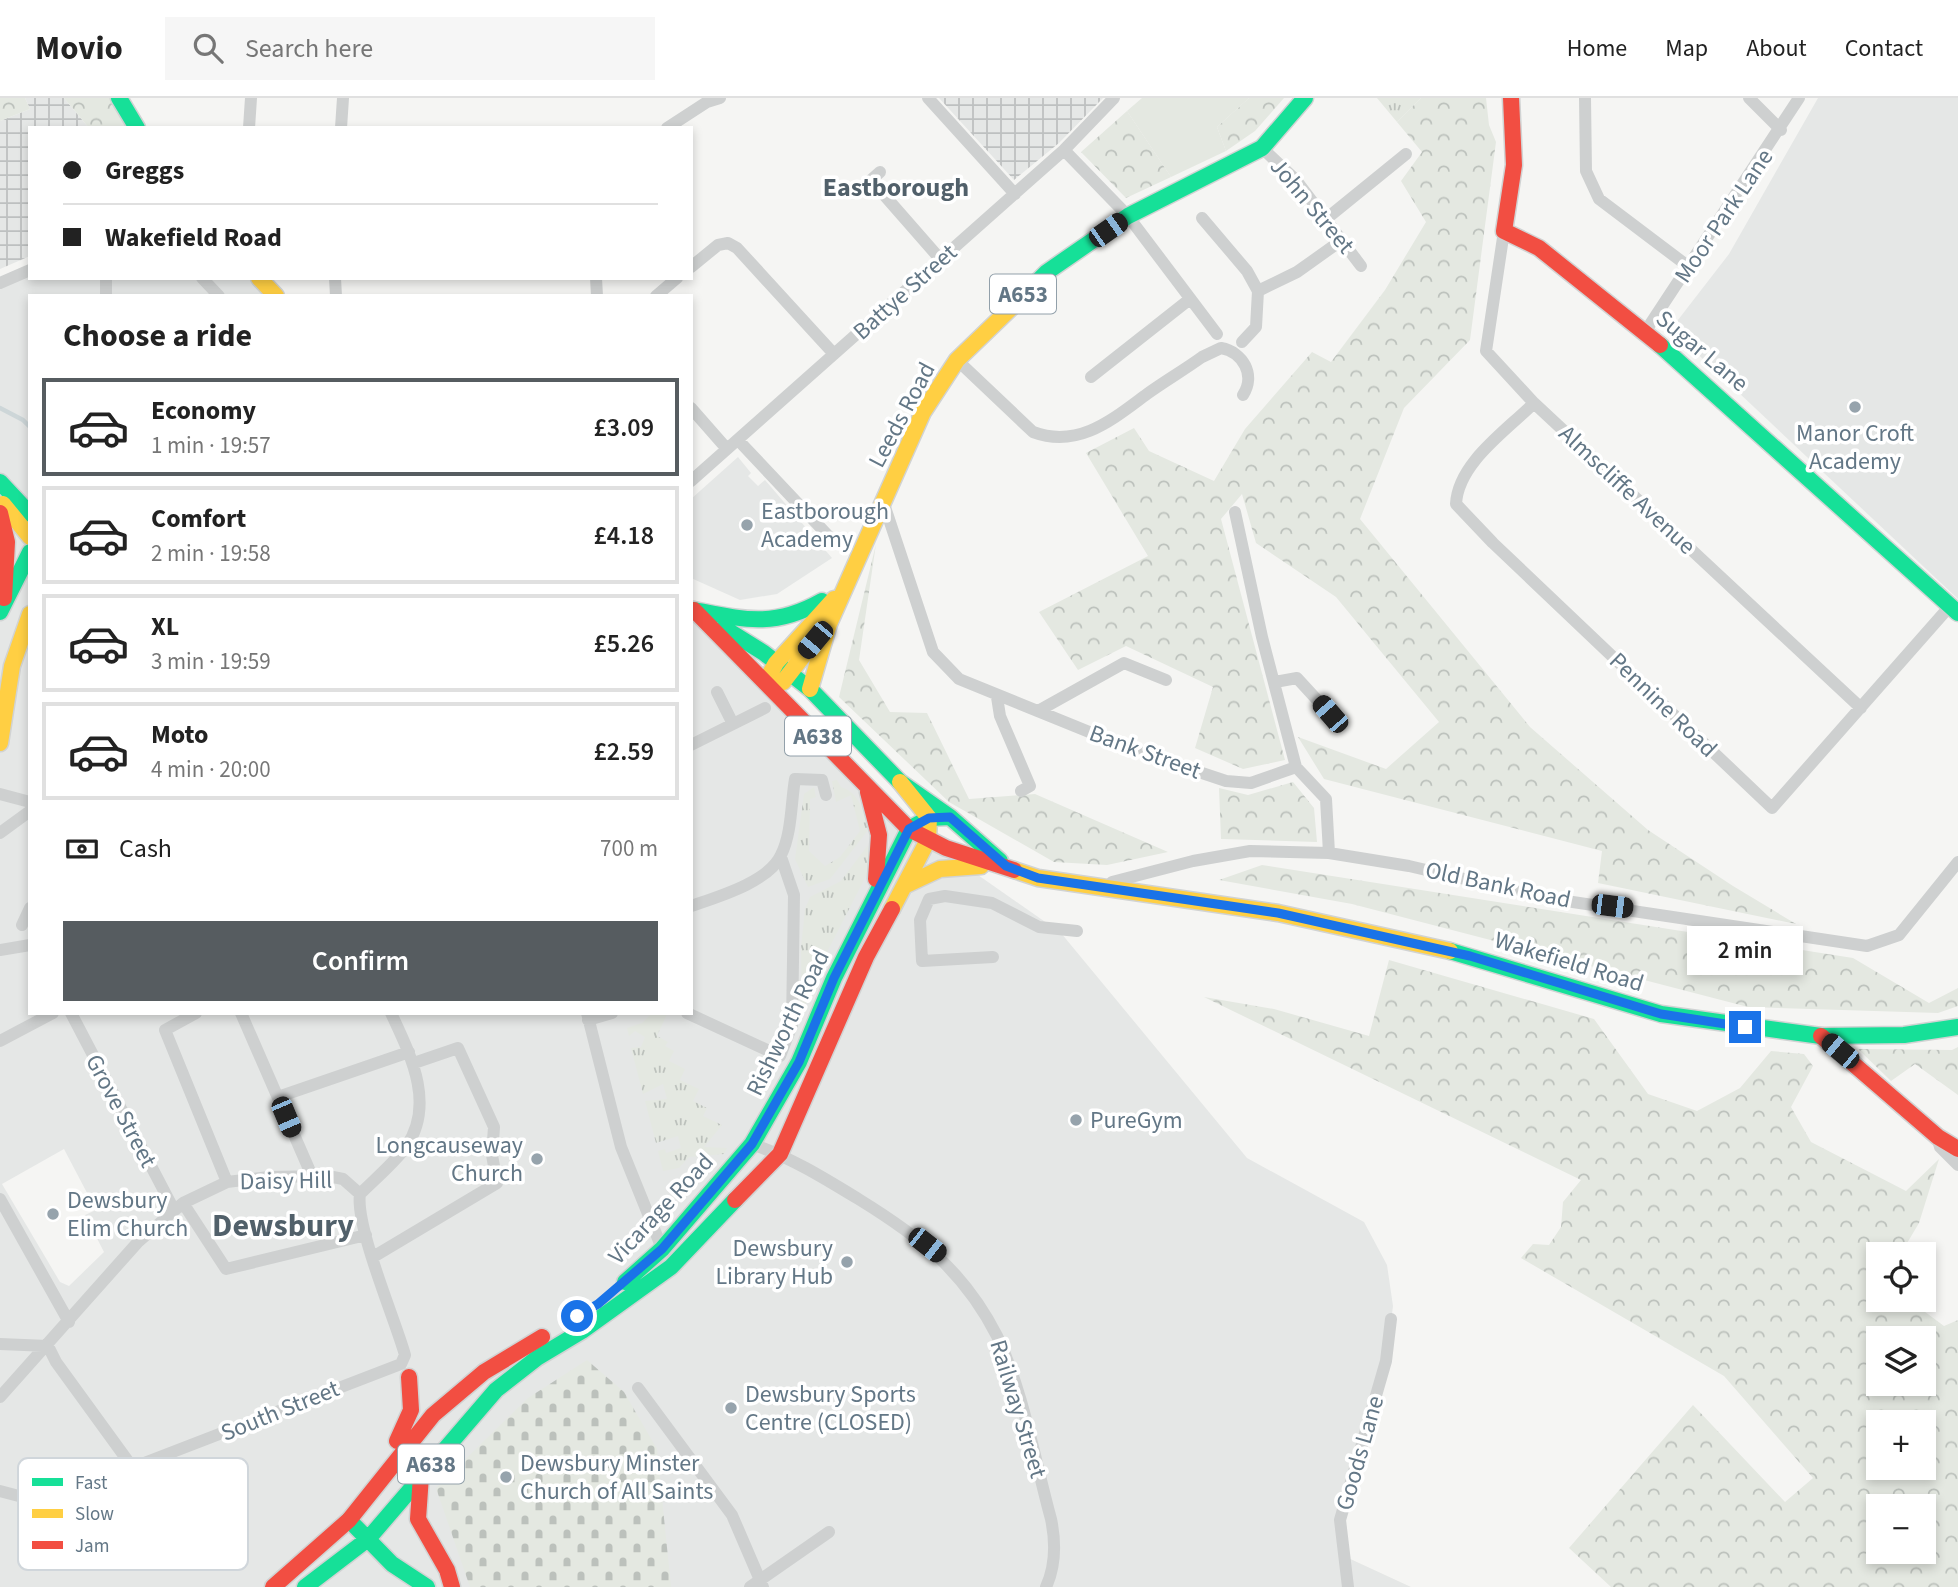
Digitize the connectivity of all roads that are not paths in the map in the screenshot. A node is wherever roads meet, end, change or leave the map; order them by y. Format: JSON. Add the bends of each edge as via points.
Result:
{"nodes":[{"id":1,"x":119,"y":98,"type":"edge"},
{"id":2,"x":251,"y":98,"type":"edge"},
{"id":3,"x":343,"y":98,"type":"edge"},
{"id":4,"x":720,"y":98,"type":"edge"},
{"id":5,"x":928,"y":98,"type":"edge"},
{"id":6,"x":1114,"y":98,"type":"edge"},
{"id":7,"x":1305,"y":98,"type":"edge"},
{"id":8,"x":1511,"y":98,"type":"edge"},
{"id":9,"x":1585,"y":98,"type":"edge"},
{"id":10,"x":1749,"y":98,"type":"edge"},
{"id":11,"x":1800,"y":98,"type":"edge"},
{"id":12,"x":137,"y":126,"type":"edge"},
{"id":13,"x":249,"y":126,"type":"edge"},
{"id":14,"x":341,"y":126,"type":"edge"},
{"id":15,"x":670,"y":126,"type":"edge"},
{"id":16,"x":1781,"y":130,"type":"junction"},
{"id":17,"x":1262,"y":148,"type":"junction"},
{"id":18,"x":1064,"y":150,"type":"junction"},
{"id":19,"x":1406,"y":154,"type":"dead end"},
{"id":20,"x":861,"y":189,"type":"dead end"},
{"id":21,"x":1015,"y":194,"type":"junction"},
{"id":22,"x":1128,"y":216,"type":"junction"},
{"id":23,"x":1202,"y":218,"type":"dead end"},
{"id":24,"x":1326,"y":219,"type":"junction"},
{"id":25,"x":1504,"y":231,"type":"junction"},
{"id":26,"x":1342,"y":240,"type":"junction"},
{"id":27,"x":941,"y":260,"type":"junction"},
{"id":28,"x":693,"y":265,"type":"edge"},
{"id":29,"x":1361,"y":266,"type":"dead end"},
{"id":30,"x":1689,"y":267,"type":"junction"},
{"id":31,"x":28,"y":271,"type":"edge"},
{"id":32,"x":204,"y":280,"type":"edge"},
{"id":33,"x":261,"y":280,"type":"edge"},
{"id":34,"x":675,"y":280,"type":"edge"},
{"id":35,"x":0,"y":283,"type":"edge"},
{"id":36,"x":1258,"y":291,"type":"junction"},
{"id":37,"x":217,"y":294,"type":"edge"},
{"id":38,"x":274,"y":294,"type":"edge"},
{"id":39,"x":658,"y":294,"type":"edge"},
{"id":40,"x":1190,"y":299,"type":"junction"},
{"id":41,"x":1645,"y":332,"type":"junction"},
{"id":42,"x":1217,"y":334,"type":"dead end"},
{"id":43,"x":1242,"y":342,"type":"dead end"},
{"id":44,"x":834,"y":354,"type":"junction"},
{"id":45,"x":957,"y":360,"type":"junction"},
{"id":46,"x":1091,"y":377,"type":"dead end"},
{"id":47,"x":1243,"y":395,"type":"dead end"},
{"id":48,"x":1534,"y":403,"type":"junction"},
{"id":49,"x":693,"y":410,"type":"edge"},
{"id":50,"x":738,"y":440,"type":"junction"},
{"id":51,"x":727,"y":449,"type":"junction"},
{"id":52,"x":693,"y":479,"type":"edge"},
{"id":53,"x":0,"y":480,"type":"edge"},
{"id":54,"x":28,"y":489,"type":"edge"},
{"id":55,"x":883,"y":499,"type":"junction"},
{"id":56,"x":0,"y":500,"type":"edge"},
{"id":57,"x":28,"y":511,"type":"edge"},
{"id":58,"x":1235,"y":512,"type":"dead end"},
{"id":59,"x":0,"y":513,"type":"edge"},
{"id":60,"x":28,"y":535,"type":"edge"},
{"id":61,"x":836,"y":544,"type":"dead end"},
{"id":62,"x":28,"y":556,"type":"edge"},
{"id":63,"x":845,"y":587,"type":"junction"},
{"id":64,"x":2,"y":605,"type":"edge"},
{"id":65,"x":693,"y":609,"type":"edge"},
{"id":66,"x":1954,"y":610,"type":"edge"},
{"id":67,"x":28,"y":620,"type":"edge"},
{"id":68,"x":828,"y":624,"type":"junction"},
{"id":69,"x":0,"y":645,"type":"edge"},
{"id":70,"x":14,"y":663,"type":"edge"},
{"id":71,"x":782,"y":668,"type":"junction"},
{"id":72,"x":1166,"y":680,"type":"dead end"},
{"id":73,"x":1275,"y":682,"type":"junction"},
{"id":74,"x":770,"y":687,"type":"junction"},
{"id":75,"x":810,"y":689,"type":"junction"},
{"id":76,"x":718,"y":692,"type":"dead end"},
{"id":77,"x":997,"y":696,"type":"junction"},
{"id":78,"x":765,"y":708,"type":"dead end"},
{"id":79,"x":1861,"y":708,"type":"junction"},
{"id":80,"x":1038,"y":711,"type":"junction"},
{"id":81,"x":1330,"y":714,"type":"dead end"},
{"id":82,"x":732,"y":722,"type":"junction"},
{"id":83,"x":0,"y":743,"type":"edge"},
{"id":84,"x":693,"y":744,"type":"edge"},
{"id":85,"x":1296,"y":767,"type":"junction"},
{"id":86,"x":900,"y":782,"type":"junction"},
{"id":87,"x":865,"y":786,"type":"junction"},
{"id":88,"x":1021,"y":791,"type":"dead end"},
{"id":89,"x":0,"y":794,"type":"edge"},
{"id":90,"x":826,"y":795,"type":"dead end"},
{"id":91,"x":28,"y":801,"type":"edge"},
{"id":92,"x":28,"y":812,"type":"edge"},
{"id":93,"x":929,"y":818,"type":"junction"},
{"id":94,"x":954,"y":821,"type":"junction"},
{"id":95,"x":909,"y":829,"type":"junction"},
{"id":96,"x":0,"y":833,"type":"edge"},
{"id":97,"x":928,"y":840,"type":"junction"},
{"id":98,"x":1329,"y":853,"type":"junction"},
{"id":99,"x":781,"y":857,"type":"junction"},
{"id":100,"x":1958,"y":862,"type":"edge"},
{"id":101,"x":1006,"y":866,"type":"junction"},
{"id":102,"x":903,"y":886,"type":"junction"},
{"id":103,"x":1088,"y":888,"type":"junction"},
{"id":104,"x":693,"y":904,"type":"edge"},
{"id":105,"x":871,"y":904,"type":"junction"},
{"id":106,"x":28,"y":912,"type":"edge"},
{"id":107,"x":22,"y":925,"type":"dead end"},
{"id":108,"x":1077,"y":931,"type":"dead end"},
{"id":109,"x":28,"y":945,"type":"edge"},
{"id":110,"x":0,"y":950,"type":"edge"},
{"id":111,"x":993,"y":957,"type":"dead end"},
{"id":112,"x":49,"y":1015,"type":"edge"},
{"id":113,"x":72,"y":1015,"type":"edge"},
{"id":114,"x":193,"y":1015,"type":"edge"},
{"id":115,"x":242,"y":1015,"type":"edge"},
{"id":116,"x":392,"y":1015,"type":"edge"},
{"id":117,"x":691,"y":1015,"type":"edge"},
{"id":118,"x":588,"y":1017,"type":"edge"},
{"id":119,"x":1958,"y":1027,"type":"edge"},
{"id":120,"x":1821,"y":1036,"type":"junction"},
{"id":121,"x":0,"y":1041,"type":"edge"},
{"id":122,"x":411,"y":1058,"type":"junction"},
{"id":123,"x":278,"y":1097,"type":"junction"},
{"id":124,"x":1938,"y":1137,"type":"junction"},
{"id":125,"x":752,"y":1144,"type":"junction"},
{"id":126,"x":1958,"y":1149,"type":"edge"},
{"id":127,"x":780,"y":1154,"type":"junction"},
{"id":128,"x":1958,"y":1165,"type":"edge"},
{"id":129,"x":312,"y":1176,"type":"junction"},
{"id":130,"x":227,"y":1182,"type":"junction"},
{"id":131,"x":360,"y":1194,"type":"junction"},
{"id":132,"x":0,"y":1199,"type":"edge"},
{"id":133,"x":178,"y":1205,"type":"junction"},
{"id":134,"x":366,"y":1236,"type":"junction"},
{"id":135,"x":662,"y":1249,"type":"junction"},
{"id":136,"x":373,"y":1257,"type":"junction"},
{"id":137,"x":671,"y":1267,"type":"junction"},
{"id":138,"x":1391,"y":1319,"type":"dead end"},
{"id":139,"x":69,"y":1322,"type":"junction"},
{"id":140,"x":0,"y":1344,"type":"edge"},
{"id":141,"x":48,"y":1346,"type":"junction"},
{"id":142,"x":405,"y":1371,"type":"junction"},
{"id":143,"x":638,"y":1388,"type":"dead end"},
{"id":144,"x":496,"y":1390,"type":"junction"},
{"id":145,"x":0,"y":1397,"type":"edge"},
{"id":146,"x":433,"y":1415,"type":"junction"},
{"id":147,"x":126,"y":1458,"type":"edge"},
{"id":148,"x":161,"y":1458,"type":"edge"},
{"id":149,"x":421,"y":1476,"type":"junction"},
{"id":150,"x":374,"y":1487,"type":"junction"},
{"id":151,"x":0,"y":1491,"type":"edge"},
{"id":152,"x":18,"y":1496,"type":"edge"},
{"id":153,"x":349,"y":1520,"type":"junction"},
{"id":154,"x":829,"y":1532,"type":"dead end"},
{"id":155,"x":368,"y":1539,"type":"junction"},
{"id":156,"x":758,"y":1585,"type":"edge"},
{"id":157,"x":273,"y":1587,"type":"edge"},
{"id":158,"x":304,"y":1587,"type":"edge"},
{"id":159,"x":427,"y":1587,"type":"edge"},
{"id":160,"x":452,"y":1587,"type":"edge"},
{"id":161,"x":1045,"y":1587,"type":"edge"},
{"id":162,"x":1348,"y":1587,"type":"edge"}],
"edges":[{"from":1,"to":12,"type":"main road"},
{"from":2,"to":13,"type":"street"},
{"from":3,"to":14,"type":"street"},
{"from":4,"to":15,"type":"street"},
{"from":5,"to":21,"type":"street"},
{"from":6,"to":18,"type":"street","name":"Battye Street"},
{"from":7,"to":17,"type":"main road","name":"Leeds Road","number":"A653"},
{"from":8,"to":25,"type":"main road","via":[[1515,122],[1512,199]]},
{"from":9,"to":30,"type":"street","via":[[1586,172],[1599,199]]},
{"from":10,"to":16,"type":"street"},
{"from":11,"to":16,"type":"street","name":"Moor Park Lane"},
{"from":16,"to":30,"type":"street","name":"Moor Park Lane"},
{"from":17,"to":22,"type":"main road","name":"Leeds Road","number":"A653"},
{"from":17,"to":24,"type":"street","name":"John Street","via":[[1296,180]]},
{"from":18,"to":21,"type":"street","name":"Battye Street"},
{"from":18,"to":22,"type":"street"},
{"from":19,"to":24,"type":"street"},
{"from":20,"to":27,"type":"street","via":[[875,176]]},
{"from":21,"to":27,"type":"street","name":"Battye Street"},
{"from":22,"to":40,"type":"street"},
{"from":22,"to":45,"type":"main road","name":"Leeds Road","number":"A653","via":[[1047,272]]},
{"from":23,"to":36,"type":"street"},
{"from":24,"to":26,"type":"street","name":"John Street"},
{"from":25,"to":41,"type":"main road","name":"Sugar Lane","via":[[1539,248]]},
{"from":25,"to":48,"type":"street","name":"Almscliffe Avenue","via":[[1486,351]]},
{"from":26,"to":29,"type":"street","name":"John Street"},
{"from":26,"to":36,"type":"street","via":[[1297,272]]},
{"from":27,"to":44,"type":"street","name":"Battye Street"},
{"from":28,"to":44,"type":"street","via":[[718,245],[728,243],[737,248]]},
{"from":30,"to":41,"type":"street","name":"Moor Park Lane"},
{"from":31,"to":35,"type":"street"},
{"from":32,"to":37,"type":"street"},
{"from":33,"to":38,"type":"main road"},
{"from":34,"to":39,"type":"street"},
{"from":36,"to":43,"type":"street","via":[[1256,327]]},
{"from":40,"to":42,"type":"street"},
{"from":40,"to":46,"type":"street"},
{"from":41,"to":66,"type":"main road","name":"Sugar Lane","via":[[1753,424]]},
{"from":44,"to":50,"type":"street","name":"Battye Street"},
{"from":45,"to":47,"type":"street","via":[[1033,432],[1048,436],[1091,432],[1221,348],[1234,352],[1245,366],[1248,380]]},
{"from":45,"to":55,"type":"main road","name":"Leeds Road","number":"A653","via":[[923,412]]},
{"from":48,"to":79,"type":"street","name":"Almscliffe Avenue"},
{"from":48,"to":79,"type":"street","name":"Pennine Road","via":[[1466,471],[1457,487],[1457,504],[1772,808]]},
{"from":49,"to":51,"type":"street"},
{"from":50,"to":51,"type":"street","name":"Battye Street"},
{"from":50,"to":61,"type":"street"},
{"from":51,"to":52,"type":"street","name":"Battye Street"},
{"from":53,"to":54,"type":"main road"},
{"from":53,"to":57,"type":"main road"},
{"from":55,"to":63,"type":"main road","name":"Leeds Road","number":"A653"},
{"from":55,"to":77,"type":"street","name":"Bank Street","via":[[933,652],[959,679]]},
{"from":56,"to":60,"type":"main road"},
{"from":58,"to":73,"type":"street"},
{"from":59,"to":64,"type":"main road","via":[[6,542]]},
{"from":62,"to":64,"type":"main road"},
{"from":63,"to":65,"type":"main road","via":[[803,613],[775,622]]},
{"from":63,"to":68,"type":"main road","name":"Leeds Road","number":"A653"},
{"from":63,"to":71,"type":"main road","name":"Leeds Road","number":"A653"},
{"from":65,"to":71,"type":"main road","number":"A638"},
{"from":65,"to":74,"type":"main road","number":"A638"},
{"from":66,"to":79,"type":"street","name":"Pennine Road"},
{"from":67,"to":70,"type":"main road"},
{"from":68,"to":71,"type":"main road","name":"Leeds Road","number":"A653"},
{"from":68,"to":75,"type":"main road","name":"Leeds Road","number":"A653"},
{"from":69,"to":70,"type":"main road"},
{"from":70,"to":83,"type":"main road"},
{"from":71,"to":74,"type":"main road","name":"Leeds Road","number":"A653","via":[[771,672]]},
{"from":71,"to":75,"type":"main road","number":"A638"},
{"from":72,"to":80,"type":"street","via":[[1124,663]]},
{"from":73,"to":81,"type":"street","via":[[1297,678]]},
{"from":73,"to":85,"type":"street"},
{"from":74,"to":87,"type":"main road","number":"A638"},
{"from":75,"to":86,"type":"main road","number":"A638"},
{"from":76,"to":82,"type":"street"},
{"from":77,"to":80,"type":"street","name":"Bank Street"},
{"from":77,"to":88,"type":"street","via":[[1000,716],[1030,786]]},
{"from":78,"to":82,"type":"street"},
{"from":80,"to":85,"type":"street","name":"Bank Street","via":[[1226,781],[1251,783]]},
{"from":82,"to":84,"type":"street"},
{"from":85,"to":98,"type":"street","via":[[1326,799]]},
{"from":86,"to":93,"type":"main road","number":"A638"},
{"from":86,"to":94,"type":"main road","number":"A638"},
{"from":87,"to":95,"type":"main road","number":"A638"},
{"from":87,"to":105,"type":"main road","via":[[878,819],[882,852]]},
{"from":89,"to":91,"type":"street"},
{"from":90,"to":99,"type":"street","via":[[822,780],[795,779]]},
{"from":92,"to":96,"type":"street"},
{"from":93,"to":94,"type":"main road"},
{"from":93,"to":95,"type":"main road"},
{"from":93,"to":97,"type":"main road","name":"Rishworth Road","number":"A638"},
{"from":94,"to":101,"type":"main road","name":"Wakefield Road","number":"A638"},
{"from":95,"to":97,"type":"main road","number":"A638"},
{"from":95,"to":105,"type":"main road","name":"Rishworth Road","number":"A638"},
{"from":97,"to":101,"type":"main road","name":"Wakefield Road","number":"A638"},
{"from":97,"to":102,"type":"main road","name":"Rishworth Road","number":"A638"},
{"from":98,"to":100,"type":"street","name":"Old Bank Road","via":[[1409,866],[1546,898],[1867,946],[1899,934]]},
{"from":98,"to":103,"type":"street","name":"Old Bank Road","via":[[1250,851]]},
{"from":99,"to":104,"type":"street","via":[[757,878]]},
{"from":99,"to":117,"type":"street","via":[[794,895],[792,1025],[780,1056]]},
{"from":101,"to":102,"type":"main road","via":[[940,867]]},
{"from":101,"to":103,"type":"main road","name":"Wakefield Road","number":"A638"},
{"from":102,"to":127,"type":"main road","name":"Rishworth Road","number":"A638","via":[[866,957]]},
{"from":103,"to":120,"type":"main road","name":"Wakefield Road","number":"A638","via":[[1278,913],[1470,956],[1661,1014]]},
{"from":105,"to":125,"type":"main road","name":"Rishworth Road","number":"A638","via":[[799,1062]]},
{"from":106,"to":107,"type":"street"},
{"from":108,"to":111,"type":"street","via":[[1039,927],[992,903],[945,895],[929,899],[920,920],[922,961]]},
{"from":109,"to":110,"type":"street"},
{"from":112,"to":121,"type":"street"},
{"from":113,"to":133,"type":"street","name":"Grove Street"},
{"from":114,"to":130,"type":"street","via":[[165,1030]]},
{"from":115,"to":123,"type":"street"},
{"from":116,"to":122,"type":"street"},
{"from":118,"to":135,"type":"street","via":[[621,1147]]},
{"from":119,"to":120,"type":"main road","name":"Wakefield Road","number":"A638","via":[[1904,1035]]},
{"from":120,"to":124,"type":"main road"},
{"from":122,"to":123,"type":"street"},
{"from":122,"to":131,"type":"street","via":[[421,1100],[415,1129],[405,1147]]},
{"from":122,"to":136,"type":"street","via":[[457,1048],[494,1127],[497,1183]]},
{"from":123,"to":129,"type":"street"},
{"from":124,"to":126,"type":"main road"},
{"from":124,"to":128,"type":"street","via":[[1940,1147]]},
{"from":125,"to":127,"type":"street","name":"Railway Street"},
{"from":125,"to":135,"type":"main road","name":"Vicarage Road","number":"A638"},
{"from":127,"to":137,"type":"main road","name":"Vicarage Road","number":"A638"},
{"from":127,"to":161,"type":"street","name":"Railway Street","via":[[820,1173],[938,1254],[982,1311],[1011,1372],[1051,1519],[1055,1540],[1052,1572]]},
{"from":129,"to":130,"type":"street","name":"Daisy Hill"},
{"from":129,"to":131,"type":"street","name":"Daisy Hill","via":[[343,1178]]},
{"from":130,"to":133,"type":"street","name":"Daisy Hill"},
{"from":131,"to":134,"type":"street"},
{"from":132,"to":139,"type":"street"},
{"from":133,"to":134,"type":"street","name":"Grove Street","via":[[226,1269]]},
{"from":133,"to":139,"type":"street","name":"Daisy Hill"},
{"from":134,"to":136,"type":"street"},
{"from":135,"to":137,"type":"street"},
{"from":135,"to":146,"type":"main road","name":"Vicarage Road","number":"A638","via":[[598,1304],[484,1373]]},
{"from":136,"to":142,"type":"street","via":[[405,1356]]},
{"from":137,"to":144,"type":"main road","name":"Vicarage Road","number":"A638"},
{"from":138,"to":162,"type":"street","name":"Goods Lane","via":[[1386,1360],[1340,1520]]},
{"from":139,"to":141,"type":"street","name":"Daisy Hill"},
{"from":140,"to":141,"type":"street"},
{"from":141,"to":145,"type":"street","name":"Daisy Hill"},
{"from":141,"to":147,"type":"street"},
{"from":142,"to":146,"type":"street"},
{"from":142,"to":148,"type":"street","name":"South Street"},
{"from":142,"to":150,"type":"main road","via":[[413,1398],[411,1418],[376,1467]]},
{"from":143,"to":156,"type":"street","via":[[732,1515]]},
{"from":144,"to":146,"type":"main road","via":[[447,1414]]},
{"from":144,"to":149,"type":"main road","name":"Vicarage Road","number":"A638"},
{"from":146,"to":150,"type":"main road","name":"Vicarage Road","number":"A638"},
{"from":149,"to":155,"type":"main road","name":"Vicarage Road","number":"A638"},
{"from":149,"to":160,"type":"main road","via":[[418,1519]]},
{"from":150,"to":153,"type":"main road","name":"Vicarage Road","number":"A638"},
{"from":151,"to":152,"type":"street","name":"South Street"},
{"from":153,"to":155,"type":"main road"},
{"from":153,"to":157,"type":"main road","number":"A638"},
{"from":154,"to":156,"type":"street"},
{"from":155,"to":158,"type":"main road","number":"A638"},
{"from":155,"to":159,"type":"main road","via":[[392,1564]]}]}
